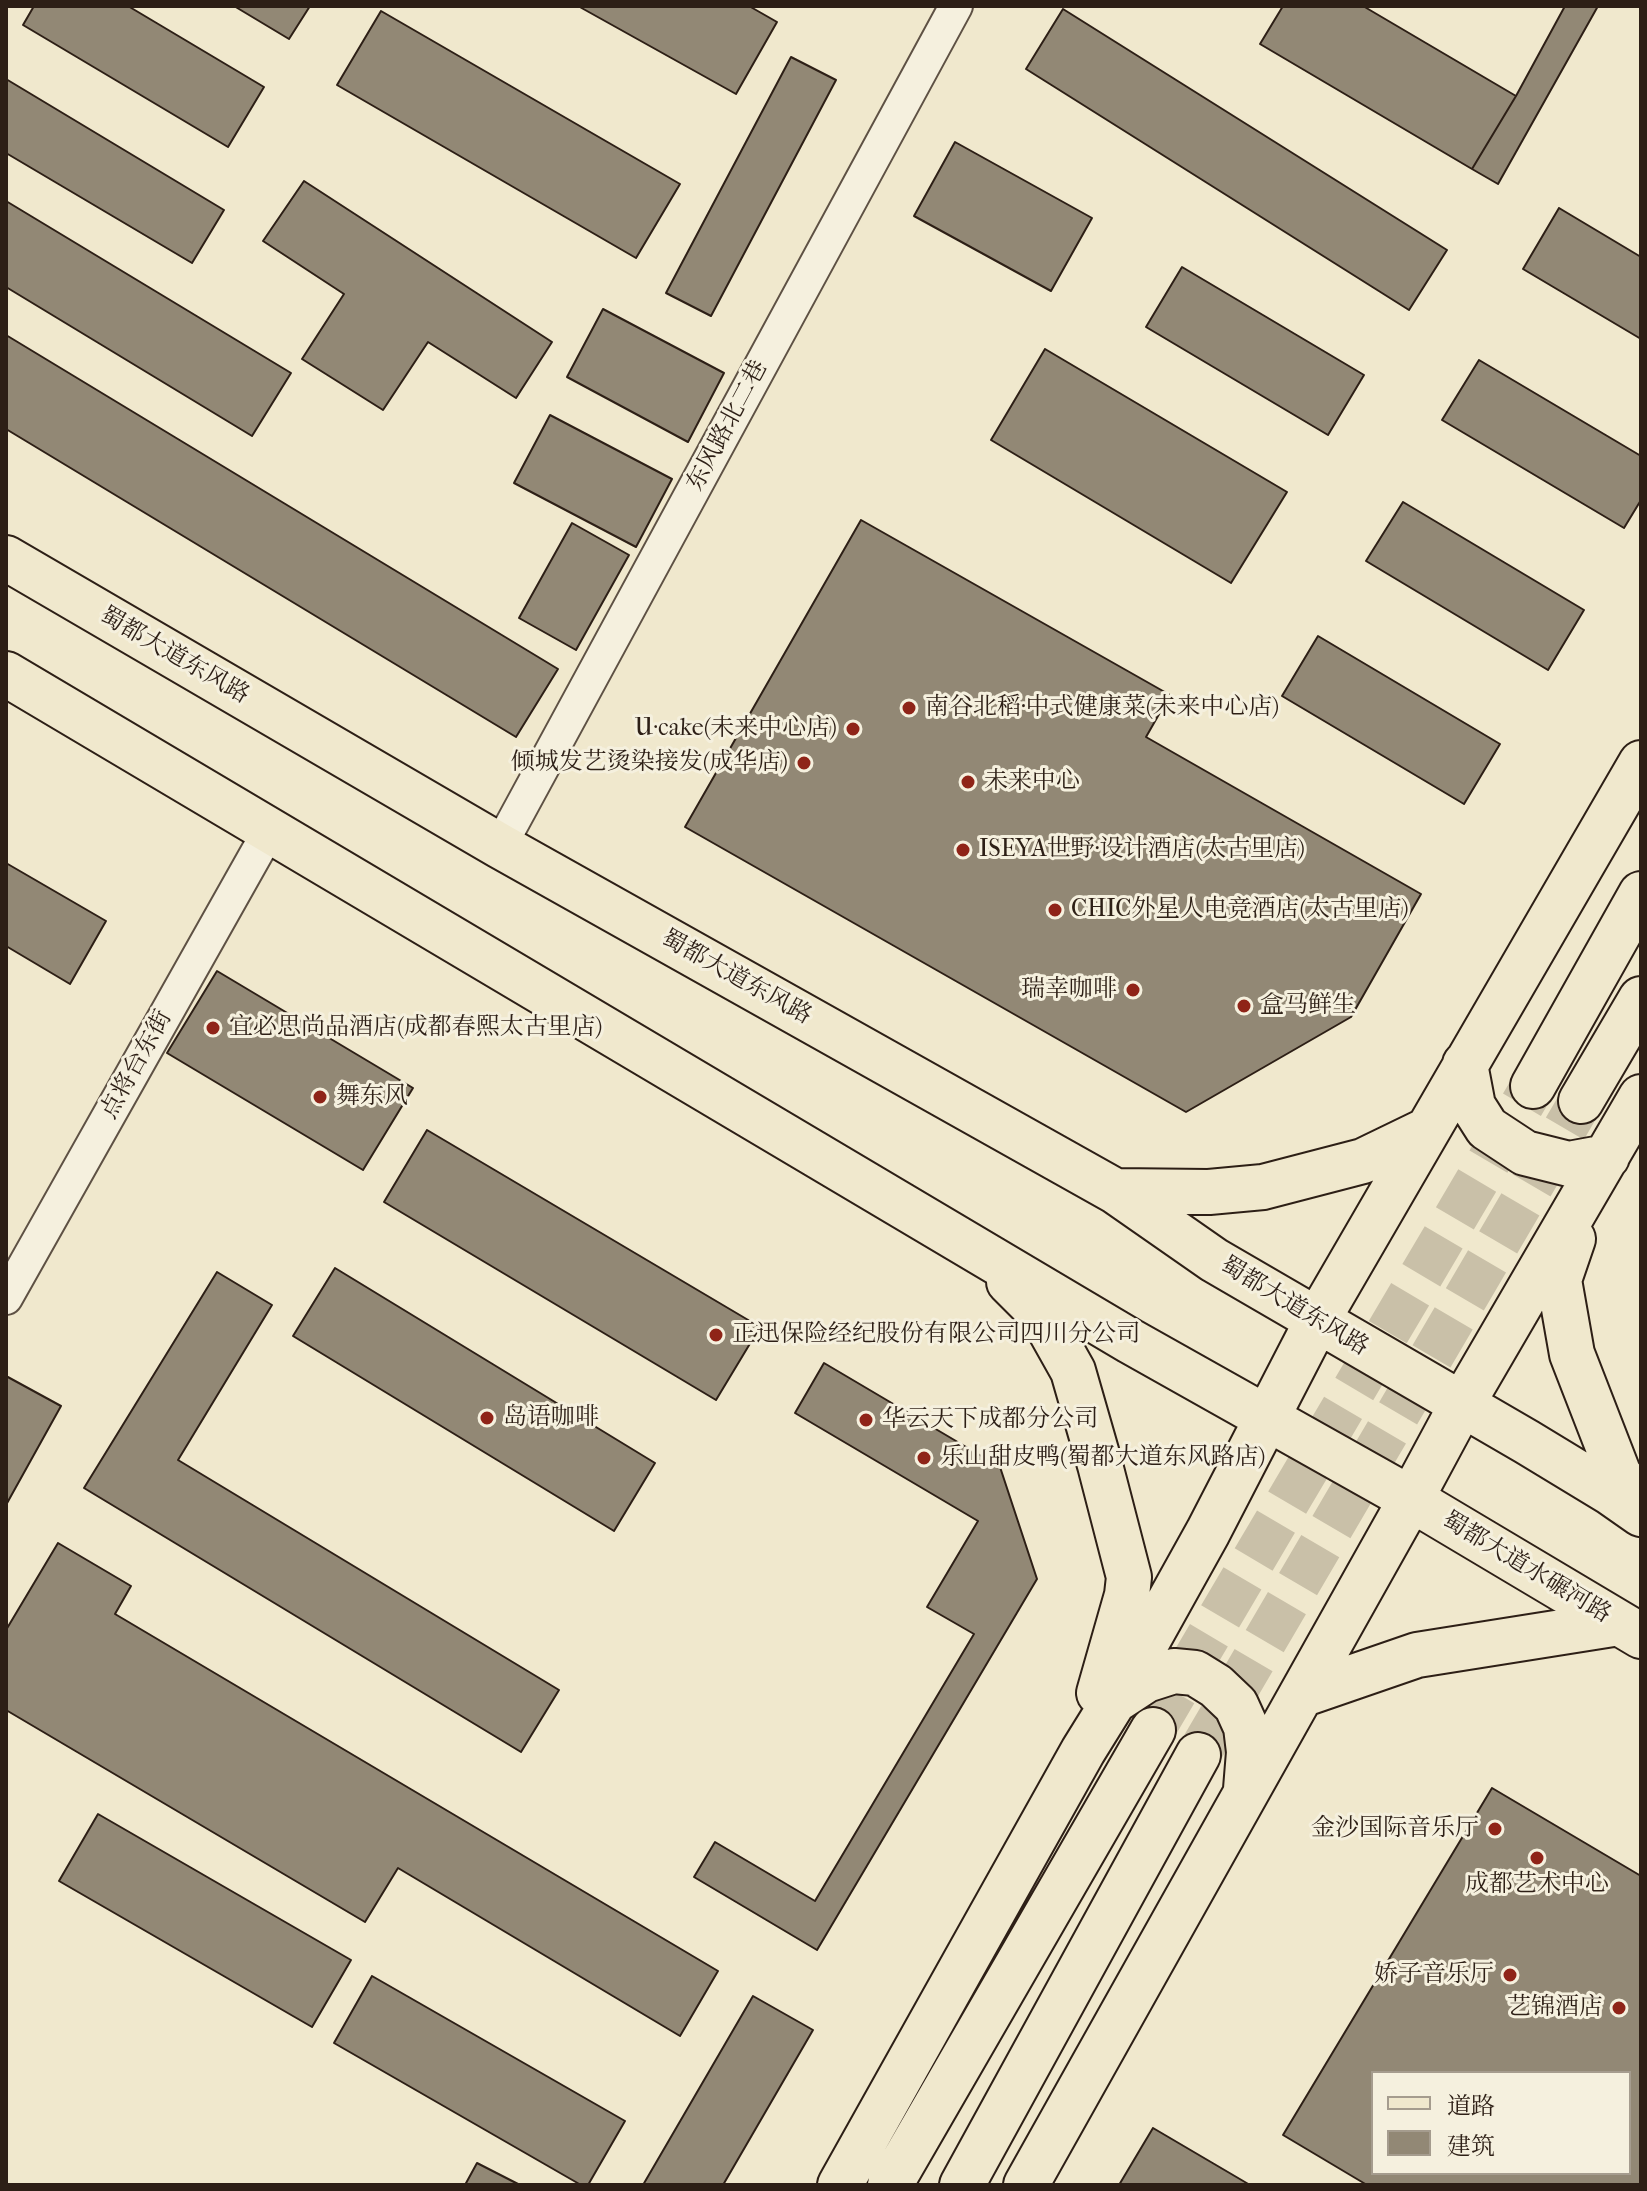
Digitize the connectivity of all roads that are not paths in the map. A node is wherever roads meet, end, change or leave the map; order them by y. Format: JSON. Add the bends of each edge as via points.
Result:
{"nodes":[{"id":1,"x":956,"y":6,"type":"edge"},
{"id":2,"x":6,"y":558,"type":"edge"},
{"id":3,"x":6,"y":674,"type":"edge"},
{"id":4,"x":1641,"y":763,"type":"edge"},
{"id":5,"x":269,"y":831,"type":"junction"},
{"id":6,"x":500,"y":846,"type":"junction"},
{"id":7,"x":1641,"y":894,"type":"edge"},
{"id":8,"x":1641,"y":999,"type":"edge"},
{"id":9,"x":1465,"y":1064,"type":"junction"},
{"id":10,"x":1533,"y":1086,"type":"tunnel mouth"},
{"id":11,"x":1641,"y":1097,"type":"edge"},
{"id":12,"x":1581,"y":1101,"type":"tunnel mouth"},
{"id":13,"x":1427,"y":1130,"type":"junction"},
{"id":14,"x":1599,"y":1170,"type":"junction"},
{"id":15,"x":1115,"y":1191,"type":"junction"},
{"id":16,"x":963,"y":1240,"type":"junction"},
{"id":17,"x":6,"y":1298,"type":"edge"},
{"id":18,"x":1317,"y":1321,"type":"junction"},
{"id":19,"x":1461,"y":1406,"type":"junction"},
{"id":20,"x":1267,"y":1417,"type":"junction"},
{"id":21,"x":1411,"y":1499,"type":"junction"},
{"id":22,"x":1641,"y":1500,"type":"edge"},
{"id":23,"x":1641,"y":1514,"type":"edge"},
{"id":24,"x":1630,"y":1629,"type":"edge"},
{"id":25,"x":1301,"y":1695,"type":"junction"},
{"id":26,"x":1114,"y":1701,"type":"junction"},
{"id":27,"x":1153,"y":1730,"type":"tunnel mouth"},
{"id":28,"x":1083,"y":1751,"type":"junction"},
{"id":29,"x":1198,"y":1755,"type":"tunnel mouth"},
{"id":30,"x":1246,"y":1792,"type":"junction"},
{"id":31,"x":840,"y":2185,"type":"edge"},
{"id":32,"x":890,"y":2185,"type":"edge"},
{"id":33,"x":962,"y":2185,"type":"edge"},
{"id":34,"x":1026,"y":2185,"type":"edge"}],
"edges":[{"from":1,"to":6,"type":"street","name":"东风路北二巷"},
{"from":2,"to":6,"type":"main road","name":"蜀都大道东风路"},
{"from":3,"to":5,"type":"main road"},
{"from":4,"to":9,"type":"main road"},
{"from":5,"to":16,"type":"main road"},
{"from":5,"to":17,"type":"street","name":"点将台东街"},
{"from":6,"to":15,"type":"main road","name":"蜀都大道东风路"},
{"from":7,"to":10,"type":"main road"},
{"from":8,"to":12,"type":"main road"},
{"from":9,"to":13,"type":"main road"},
{"from":9,"to":14,"type":"main road","via":[[1473,1106],[1487,1128],[1525,1153]]},
{"from":11,"to":14,"type":"main road"},
{"from":13,"to":15,"type":"main road","via":[[1363,1161],[1263,1187]]},
{"from":13,"to":18,"type":"main road"},
{"from":14,"to":19,"type":"main road"},
{"from":14,"to":22,"type":"main road","via":[[1559,1280],[1572,1354],[1619,1475]]},
{"from":15,"to":18,"type":"main road","name":"蜀都大道东风路","via":[[1214,1260]]},
{"from":16,"to":20,"type":"main road"},
{"from":16,"to":28,"type":"main road","via":[[1041,1314],[1073,1371],[1129,1577]]},
{"from":18,"to":19,"type":"main road","name":"蜀都大道东风路"},
{"from":18,"to":20,"type":"main road"},
{"from":19,"to":21,"type":"main road"},
{"from":19,"to":23,"type":"main road"},
{"from":20,"to":21,"type":"main road"},
{"from":20,"to":26,"type":"main road"},
{"from":21,"to":24,"type":"main road","name":"蜀都大道水碾河路"},
{"from":21,"to":25,"type":"main road"},
{"from":24,"to":25,"type":"main road","via":[[1417,1655]]},
{"from":25,"to":30,"type":"main road"},
{"from":26,"to":28,"type":"main road"},
{"from":26,"to":30,"type":"main road","via":[[1146,1680],[1174,1671],[1195,1673],[1216,1686],[1236,1705],[1246,1727]]},
{"from":27,"to":32,"type":"main road"},
{"from":28,"to":31,"type":"main road"},
{"from":29,"to":33,"type":"main road"},
{"from":30,"to":34,"type":"main road"}]}
